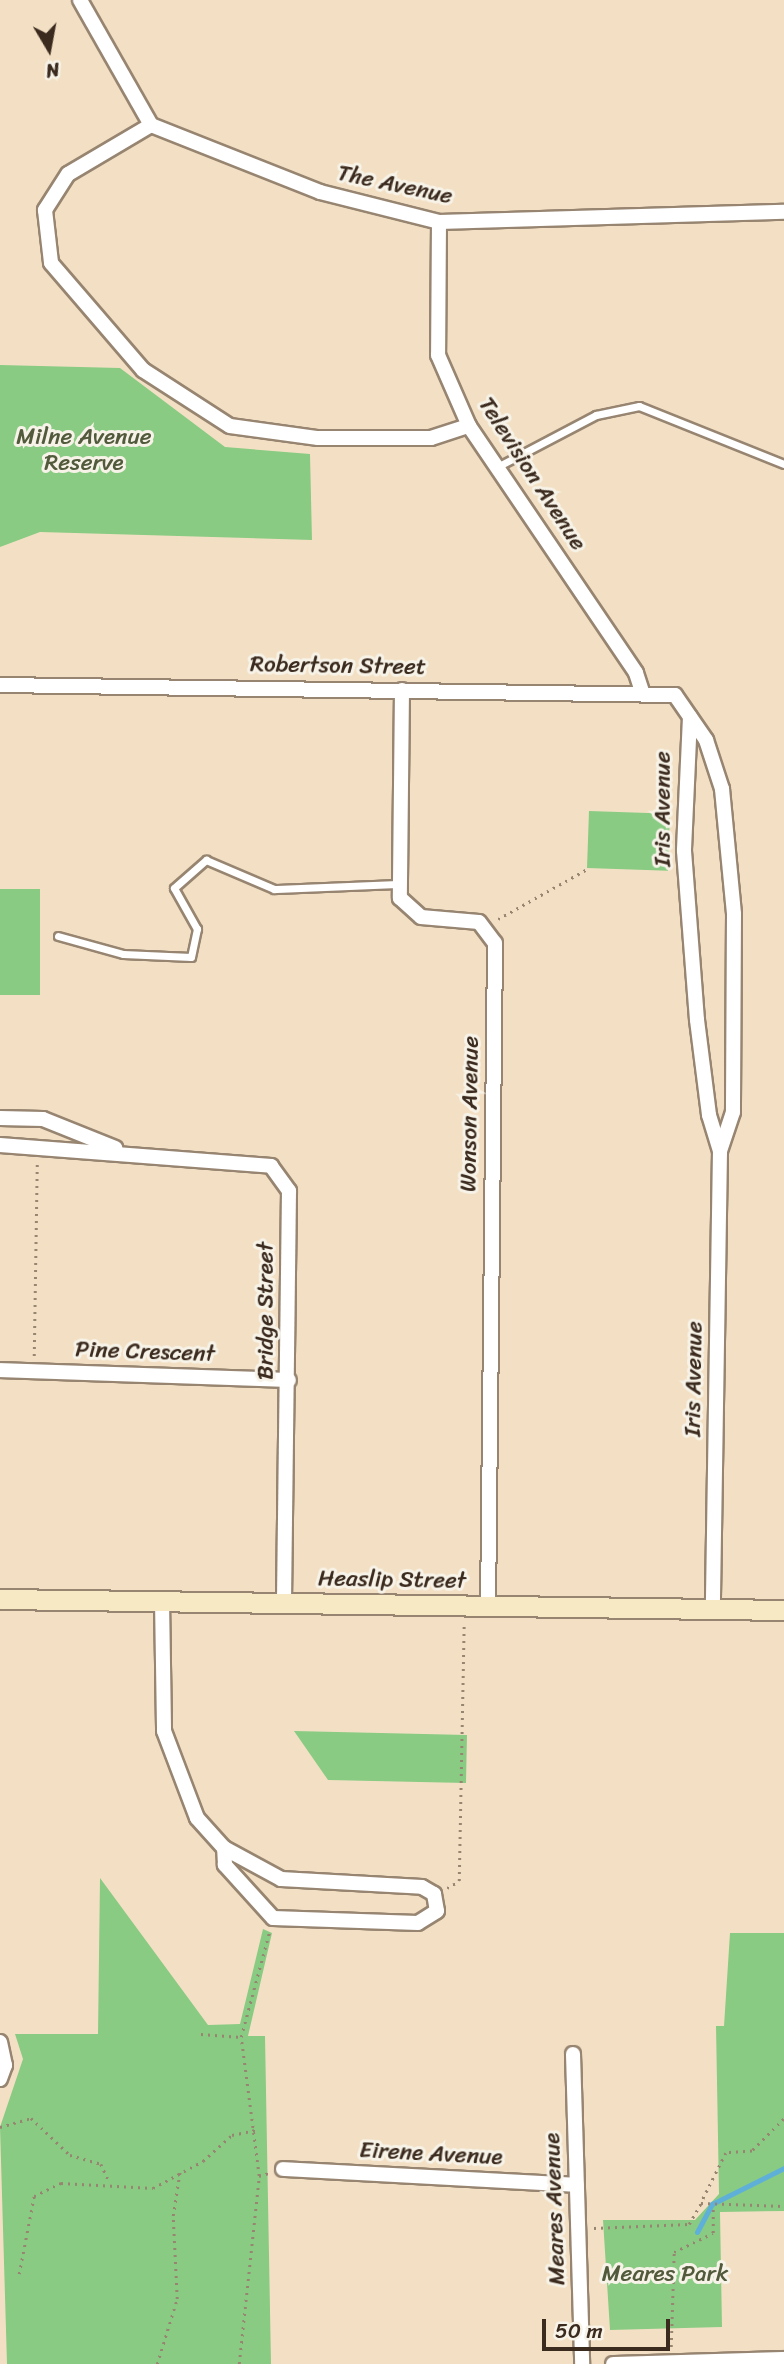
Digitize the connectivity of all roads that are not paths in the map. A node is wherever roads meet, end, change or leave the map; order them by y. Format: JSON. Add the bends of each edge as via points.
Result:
{"nodes":[{"id":1,"x":80,"y":0,"type":"edge"},
{"id":2,"x":152,"y":125,"type":"junction"},
{"id":3,"x":784,"y":212,"type":"edge"},
{"id":4,"x":439,"y":222,"type":"junction"},
{"id":5,"x":468,"y":426,"type":"junction"},
{"id":6,"x":784,"y":464,"type":"edge"},
{"id":7,"x":497,"y":467,"type":"junction"},
{"id":8,"x":0,"y":685,"type":"edge"},
{"id":9,"x":402,"y":690,"type":"junction"},
{"id":10,"x":642,"y":692,"type":"junction"},
{"id":11,"x":675,"y":695,"type":"joint"},
{"id":12,"x":690,"y":717,"type":"junction"},
{"id":13,"x":400,"y":884,"type":"junction"},
{"id":14,"x":58,"y":936,"type":"dead end"},
{"id":15,"x":0,"y":1118,"type":"edge"},
{"id":16,"x":0,"y":1145,"type":"edge"},
{"id":17,"x":720,"y":1151,"type":"junction"},
{"id":18,"x":129,"y":1153,"type":"junction"},
{"id":19,"x":0,"y":1370,"type":"edge"},
{"id":20,"x":289,"y":1380,"type":"junction"},
{"id":21,"x":0,"y":1599,"type":"edge"},
{"id":22,"x":162,"y":1600,"type":"junction"},
{"id":23,"x":284,"y":1603,"type":"junction"},
{"id":24,"x":488,"y":1606,"type":"junction"},
{"id":25,"x":713,"y":1608,"type":"junction"},
{"id":26,"x":784,"y":1610,"type":"edge"},
{"id":27,"x":224,"y":1849,"type":"junction"},
{"id":28,"x":0,"y":2042,"type":"edge"},
{"id":29,"x":573,"y":2054,"type":"dead end"},
{"id":30,"x":0,"y":2079,"type":"edge"},
{"id":31,"x":283,"y":2169,"type":"road end"},
{"id":32,"x":577,"y":2185,"type":"junction"},
{"id":33,"x":784,"y":2360,"type":"edge"},
{"id":34,"x":670,"y":2362,"type":"edge"},
{"id":35,"x":582,"y":2364,"type":"edge"},
{"id":36,"x":613,"y":2364,"type":"edge"}],
"edges":[{"from":1,"to":2,"type":"street"},
{"from":2,"to":4,"type":"street","name":"The Avenue","via":[[320,192]]},
{"from":2,"to":5,"type":"street","via":[[68,174],[45,210],[51,263],[143,370],[230,426],[331,438],[431,438]]},
{"from":3,"to":4,"type":"street","name":"The Avenue"},
{"from":4,"to":5,"type":"street","name":"Television Avenue","via":[[438,355]]},
{"from":5,"to":7,"type":"street","name":"Television Avenue"},
{"from":6,"to":7,"type":"lane","via":[[639,406],[596,415]]},
{"from":7,"to":10,"type":"street","name":"Television Avenue","via":[[636,673]]},
{"from":8,"to":9,"type":"street","name":"Robertson Street"},
{"from":9,"to":10,"type":"street","name":"Robertson Street"},
{"from":9,"to":13,"type":"street"},
{"from":10,"to":11,"type":"street","name":"Robertson Street"},
{"from":11,"to":12,"type":"street","name":"Iris Avenue"},
{"from":12,"to":17,"type":"street","name":"Iris Avenue","via":[[684,851],[697,1020],[709,1115]]},
{"from":12,"to":17,"type":"street","name":"Iris Avenue","via":[[706,740],[722,789],[734,914],[733,1112]]},
{"from":13,"to":14,"type":"lane","via":[[274,889],[206,860],[174,887],[197,929],[191,957],[124,954]]},
{"from":13,"to":24,"type":"street","name":"Wonson Avenue","via":[[400,898],[421,918],[482,927],[495,943]]},
{"from":15,"to":18,"type":"street","name":"Bridge Street","via":[[43,1119]]},
{"from":16,"to":18,"type":"street","name":"Bridge Street"},
{"from":17,"to":25,"type":"street","name":"Iris Avenue"},
{"from":18,"to":20,"type":"street","name":"Bridge Street","via":[[271,1166],[289,1191]]},
{"from":19,"to":20,"type":"street","name":"Pine Crescent"},
{"from":20,"to":23,"type":"street","name":"Bridge Street"},
{"from":21,"to":22,"type":"street","name":"Heaslip Street"},
{"from":22,"to":23,"type":"street","name":"Heaslip Street"},
{"from":22,"to":27,"type":"street","via":[[164,1731],[197,1818]]},
{"from":23,"to":24,"type":"street","name":"Heaslip Street"},
{"from":24,"to":25,"type":"street","name":"Heaslip Street"},
{"from":25,"to":26,"type":"street","name":"Heaslip Street"},
{"from":27,"to":27,"type":"street","via":[[225,1865],[273,1918],[427,1922],[437,1911],[434,1895],[422,1887],[302,1885]]},
{"from":28,"to":30,"type":"street","via":[[5,2065]]},
{"from":29,"to":32,"type":"street","name":"Meares Avenue"},
{"from":31,"to":32,"type":"street","name":"Eirene Avenue"},
{"from":32,"to":35,"type":"street","name":"Meares Avenue"},
{"from":33,"to":34,"type":"street"},
{"from":34,"to":36,"type":"street"}]}
